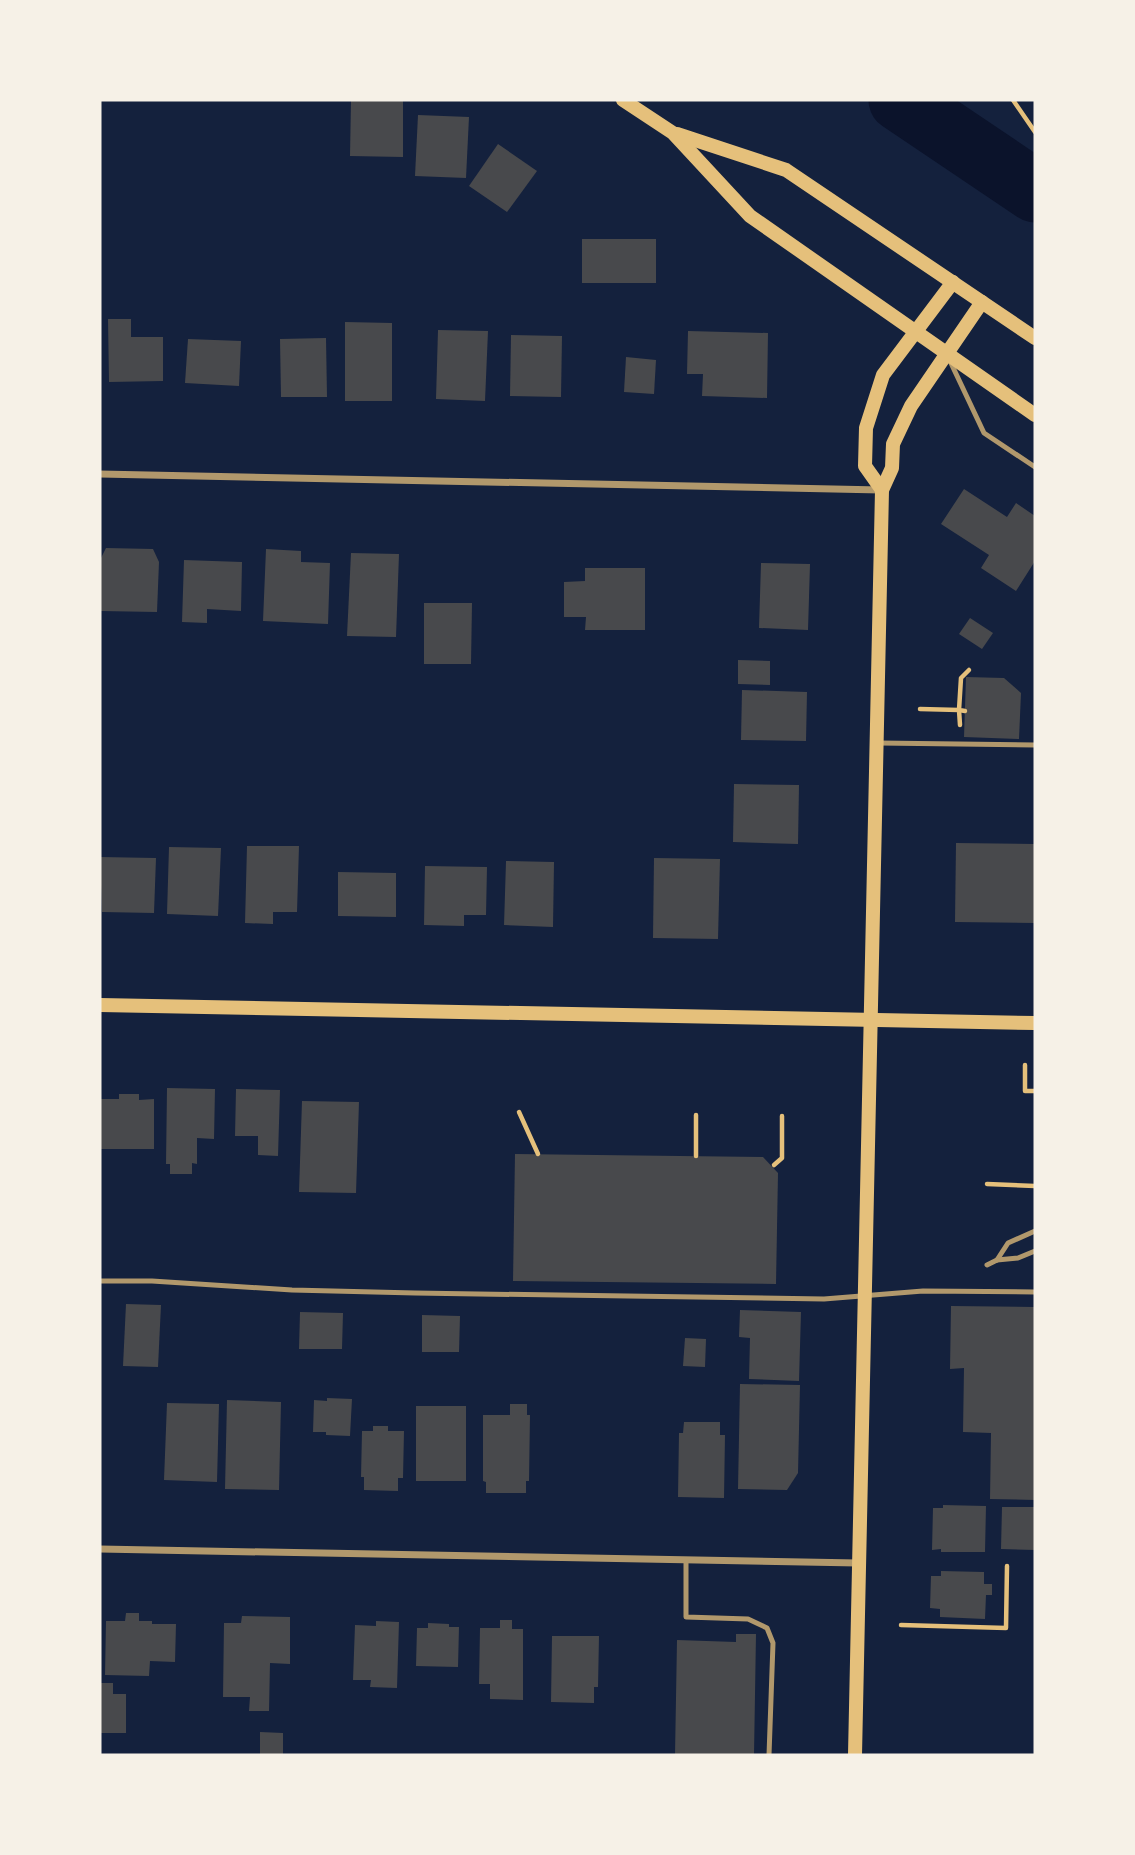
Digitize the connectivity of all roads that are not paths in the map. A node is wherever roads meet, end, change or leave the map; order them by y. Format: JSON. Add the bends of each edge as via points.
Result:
{"nodes":[{"id":1,"x":623,"y":100,"type":"edge"},
{"id":2,"x":674,"y":133,"type":"junction"},
{"id":3,"x":953,"y":282,"type":"junction"},
{"id":4,"x":982,"y":302,"type":"junction"},
{"id":5,"x":915,"y":332,"type":"junction"},
{"id":6,"x":1035,"y":338,"type":"edge"},
{"id":7,"x":947,"y":355,"type":"junction"},
{"id":8,"x":1035,"y":415,"type":"edge"},
{"id":9,"x":1035,"y":467,"type":"edge"},
{"id":10,"x":100,"y":474,"type":"edge"},
{"id":11,"x":882,"y":490,"type":"junction"},
{"id":12,"x":876,"y":743,"type":"junction"},
{"id":13,"x":1035,"y":746,"type":"edge"},
{"id":14,"x":100,"y":1005,"type":"edge"},
{"id":15,"x":870,"y":1020,"type":"junction"},
{"id":16,"x":1035,"y":1023,"type":"edge"},
{"id":17,"x":1035,"y":1231,"type":"edge"},
{"id":18,"x":1035,"y":1251,"type":"edge"},
{"id":19,"x":997,"y":1260,"type":"junction"},
{"id":20,"x":987,"y":1265,"type":"dead end"},
{"id":21,"x":100,"y":1281,"type":"edge"},
{"id":22,"x":1035,"y":1292,"type":"edge"},
{"id":23,"x":863,"y":1296,"type":"junction"},
{"id":24,"x":100,"y":1549,"type":"edge"},
{"id":25,"x":686,"y":1560,"type":"junction"},
{"id":26,"x":860,"y":1563,"type":"junction"},
{"id":27,"x":769,"y":1755,"type":"edge"},
{"id":28,"x":855,"y":1755,"type":"edge"}],
"edges":[{"from":1,"to":2,"type":"main road"},
{"from":2,"to":3,"type":"main road","via":[[786,170]]},
{"from":2,"to":5,"type":"main road","via":[[750,216]]},
{"from":3,"to":4,"type":"main road"},
{"from":3,"to":5,"type":"main road"},
{"from":4,"to":6,"type":"main road"},
{"from":4,"to":7,"type":"main road"},
{"from":5,"to":7,"type":"main road"},
{"from":5,"to":11,"type":"main road","via":[[883,375],[866,428],[865,466]]},
{"from":7,"to":8,"type":"main road"},
{"from":7,"to":9,"type":"lane","via":[[984,433]]},
{"from":7,"to":11,"type":"main road","via":[[901,424],[893,443],[892,468]]},
{"from":10,"to":11,"type":"street"},
{"from":11,"to":12,"type":"main road"},
{"from":12,"to":13,"type":"lane"},
{"from":12,"to":15,"type":"main road"},
{"from":14,"to":15,"type":"main road"},
{"from":15,"to":16,"type":"main road"},
{"from":15,"to":23,"type":"main road"},
{"from":17,"to":19,"type":"lane","via":[[1008,1243]]},
{"from":18,"to":19,"type":"lane"},
{"from":19,"to":20,"type":"lane"},
{"from":21,"to":23,"type":"lane","via":[[415,1293]]},
{"from":22,"to":23,"type":"lane","via":[[923,1291]]},
{"from":23,"to":26,"type":"main road"},
{"from":24,"to":25,"type":"street"},
{"from":25,"to":26,"type":"street"},
{"from":25,"to":27,"type":"lane","via":[[685,1617],[747,1619],[766,1628],[772,1643]]},
{"from":26,"to":28,"type":"main road"}]}
